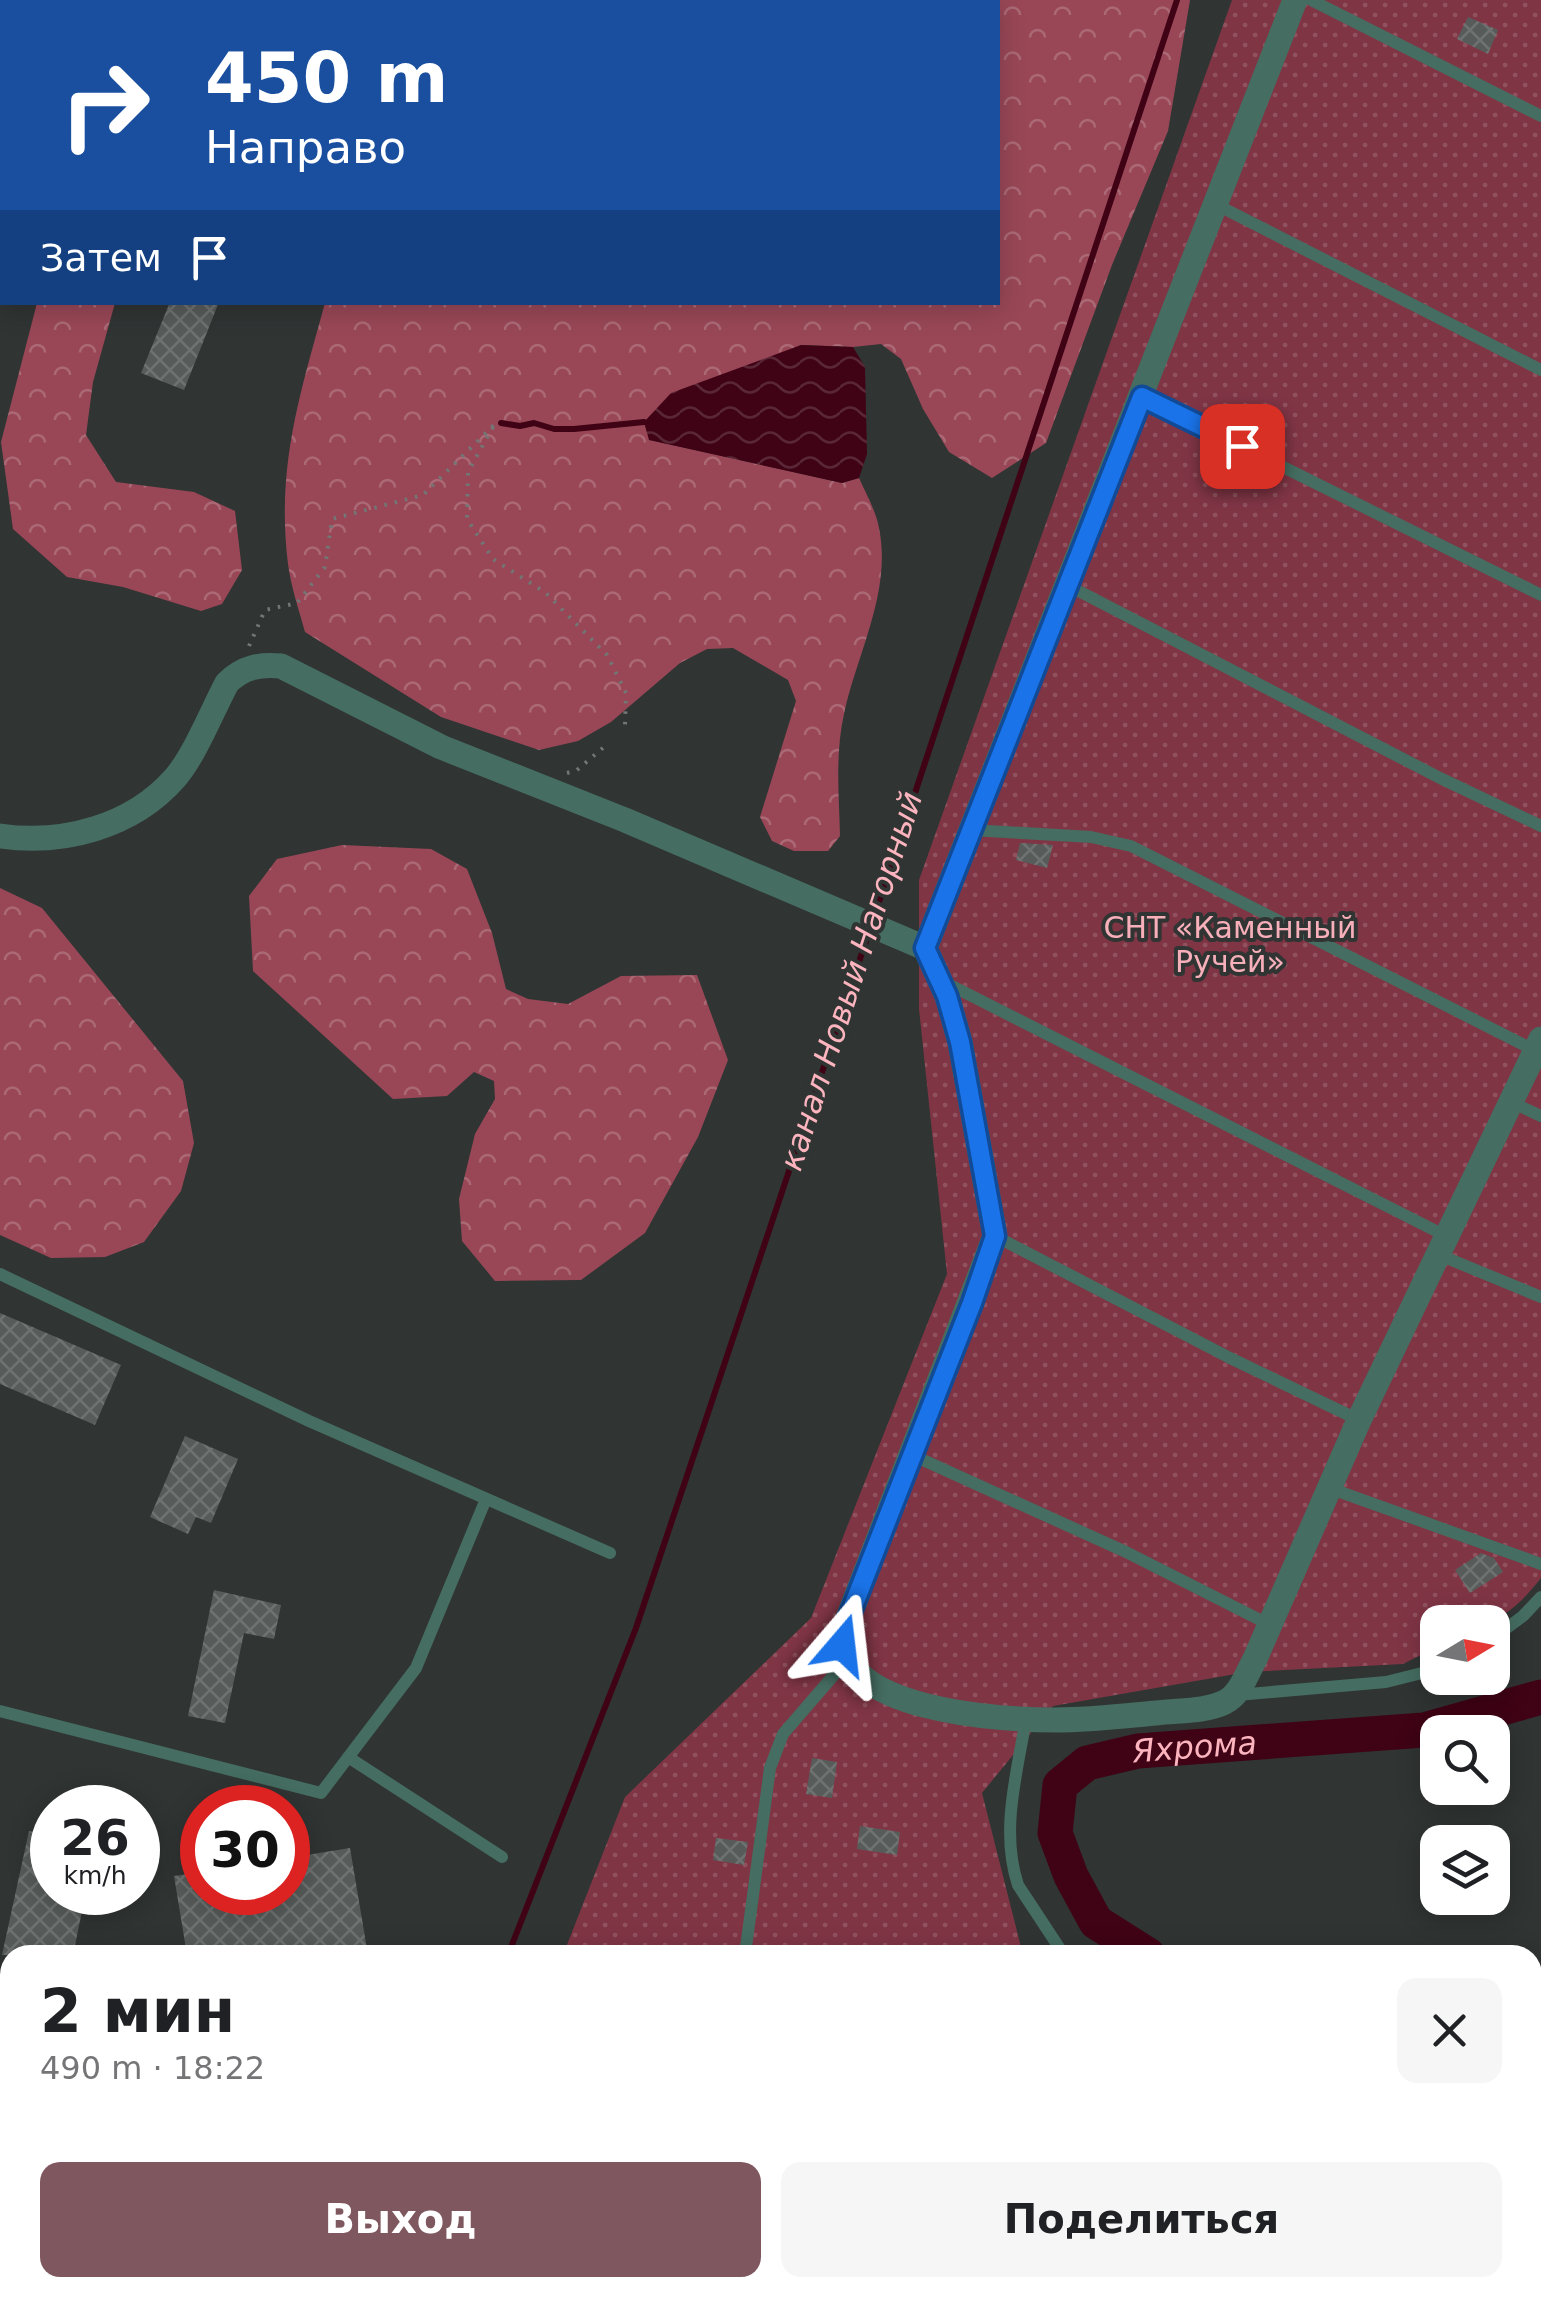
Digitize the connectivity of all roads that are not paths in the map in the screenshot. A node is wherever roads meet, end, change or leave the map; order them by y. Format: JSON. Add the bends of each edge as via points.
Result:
{"nodes":[{"id":1,"x":1294,"y":0,"type":"edge"},
{"id":2,"x":1311,"y":0,"type":"edge"},
{"id":3,"x":1541,"y":116,"type":"edge"},
{"id":4,"x":1217,"y":205,"type":"junction"},
{"id":5,"x":1541,"y":370,"type":"edge"},
{"id":6,"x":1142,"y":397,"type":"junction"},
{"id":7,"x":1068,"y":585,"type":"junction"},
{"id":8,"x":1541,"y":595,"type":"edge"},
{"id":9,"x":1541,"y":826,"type":"edge"},
{"id":10,"x":971,"y":830,"type":"junction"},
{"id":11,"x":0,"y":836,"type":"edge"},
{"id":12,"x":925,"y":948,"type":"junction"},
{"id":13,"x":939,"y":980,"type":"junction"},
{"id":14,"x":1538,"y":1045,"type":"edge"},
{"id":15,"x":1511,"y":1102,"type":"junction"},
{"id":16,"x":1541,"y":1116,"type":"edge"},
{"id":17,"x":995,"y":1236,"type":"junction"},
{"id":18,"x":1441,"y":1245,"type":"junction"},
{"id":19,"x":0,"y":1274,"type":"edge"},
{"id":20,"x":1541,"y":1296,"type":"edge"},
{"id":21,"x":1359,"y":1420,"type":"junction"},
{"id":22,"x":912,"y":1456,"type":"junction"},
{"id":23,"x":1329,"y":1488,"type":"junction"},
{"id":24,"x":486,"y":1498,"type":"junction"},
{"id":25,"x":610,"y":1553,"type":"dead end"},
{"id":26,"x":1541,"y":1564,"type":"edge"},
{"id":27,"x":1541,"y":1596,"type":"edge"},
{"id":28,"x":1270,"y":1624,"type":"junction"},
{"id":29,"x":1510,"y":1626,"type":"edge"},
{"id":30,"x":846,"y":1661,"type":"junction"},
{"id":31,"x":1420,"y":1674,"type":"edge"},
{"id":32,"x":1234,"y":1696,"type":"junction"},
{"id":33,"x":0,"y":1711,"type":"edge"},
{"id":34,"x":1026,"y":1719,"type":"junction"},
{"id":35,"x":348,"y":1758,"type":"junction"},
{"id":36,"x":502,"y":1857,"type":"dead end"},
{"id":37,"x":747,"y":1945,"type":"edge"},
{"id":38,"x":1057,"y":1945,"type":"edge"}],
"edges":[{"from":1,"to":4,"type":"street"},
{"from":2,"to":3,"type":"lane"},
{"from":4,"to":5,"type":"lane"},
{"from":4,"to":6,"type":"street"},
{"from":6,"to":7,"type":"street"},
{"from":6,"to":8,"type":"lane"},
{"from":7,"to":9,"type":"lane"},
{"from":7,"to":10,"type":"street"},
{"from":10,"to":12,"type":"street"},
{"from":10,"to":14,"type":"lane","via":[[1091,836],[1131,846]]},
{"from":11,"to":12,"type":"street","via":[[34,841],[94,830],[144,807],[178,775],[227,683],[262,664],[281,666],[442,747]]},
{"from":12,"to":13,"type":"street"},
{"from":13,"to":17,"type":"street","via":[[960,1042]]},
{"from":13,"to":18,"type":"lane"},
{"from":14,"to":15,"type":"street"},
{"from":15,"to":16,"type":"lane"},
{"from":15,"to":18,"type":"street"},
{"from":17,"to":21,"type":"lane"},
{"from":17,"to":22,"type":"street"},
{"from":18,"to":20,"type":"lane"},
{"from":18,"to":21,"type":"street"},
{"from":19,"to":24,"type":"lane"},
{"from":21,"to":23,"type":"street"},
{"from":22,"to":28,"type":"lane"},
{"from":22,"to":30,"type":"street","via":[[843,1632]]},
{"from":23,"to":26,"type":"lane"},
{"from":23,"to":28,"type":"street"},
{"from":24,"to":25,"type":"lane"},
{"from":24,"to":35,"type":"lane","via":[[416,1668]]},
{"from":27,"to":29,"type":"lane"},
{"from":28,"to":32,"type":"street"},
{"from":30,"to":34,"type":"street","via":[[863,1679],[908,1702]]},
{"from":30,"to":37,"type":"lane","via":[[777,1745]]},
{"from":31,"to":32,"type":"lane"},
{"from":32,"to":34,"type":"street","via":[[1205,1708]]},
{"from":33,"to":35,"type":"lane","via":[[322,1793]]},
{"from":34,"to":38,"type":"lane","via":[[1009,1836],[1014,1873]]},
{"from":35,"to":36,"type":"lane"}]}
